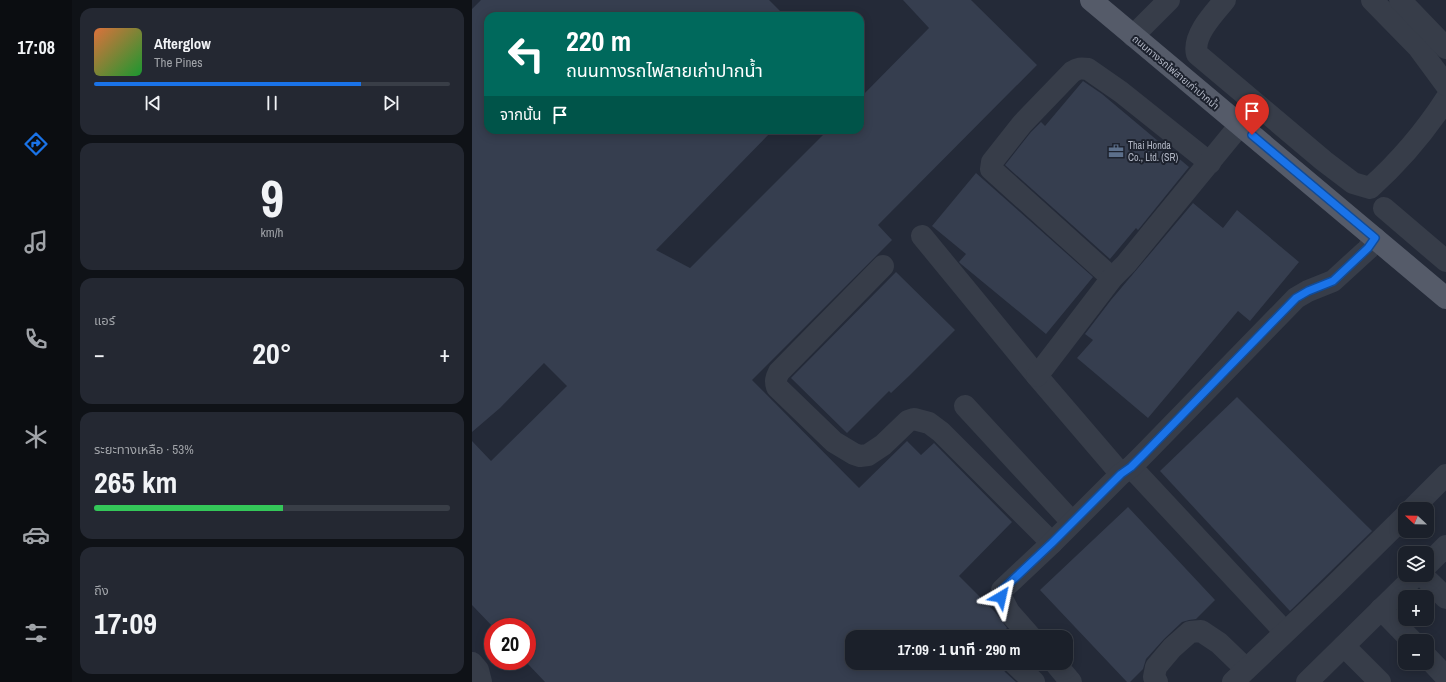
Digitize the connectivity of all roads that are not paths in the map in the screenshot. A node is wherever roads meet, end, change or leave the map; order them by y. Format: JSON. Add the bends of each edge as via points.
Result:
{"nodes":[{"id":1,"x":1091,"y":0,"type":"edge"},
{"id":2,"x":1225,"y":0,"type":"edge"},
{"id":3,"x":1372,"y":0,"type":"edge"},
{"id":4,"x":1400,"y":0,"type":"edge"},
{"id":5,"x":1159,"y":3,"type":"edge"},
{"id":6,"x":1133,"y":36,"type":"junction"},
{"id":7,"x":1446,"y":48,"type":"edge"},
{"id":8,"x":1446,"y":85,"type":"edge"},
{"id":9,"x":1446,"y":99,"type":"edge"},
{"id":10,"x":1240,"y":125,"type":"junction"},
{"id":11,"x":1210,"y":163,"type":"junction"},
{"id":12,"x":1384,"y":208,"type":"dead end"},
{"id":13,"x":922,"y":236,"type":"dead end"},
{"id":14,"x":1375,"y":238,"type":"junction"},
{"id":15,"x":1441,"y":257,"type":"edge"},
{"id":16,"x":883,"y":266,"type":"dead end"},
{"id":17,"x":1418,"y":274,"type":"junction"},
{"id":18,"x":1112,"y":278,"type":"junction"},
{"id":19,"x":1446,"y":298,"type":"edge"},
{"id":20,"x":1037,"y":376,"type":"junction"},
{"id":21,"x":965,"y":406,"type":"dead end"},
{"id":22,"x":1126,"y":470,"type":"junction"},
{"id":23,"x":1446,"y":475,"type":"edge"},
{"id":24,"x":1419,"y":502,"type":"edge"},
{"id":25,"x":1072,"y":522,"type":"junction"},
{"id":26,"x":1398,"y":523,"type":"edge"},
{"id":27,"x":1052,"y":543,"type":"junction"},
{"id":28,"x":1446,"y":546,"type":"edge"},
{"id":29,"x":1434,"y":558,"type":"edge"},
{"id":30,"x":1409,"y":582,"type":"edge"},
{"id":31,"x":1429,"y":582,"type":"edge"},
{"id":32,"x":1446,"y":598,"type":"edge"},
{"id":33,"x":1381,"y":610,"type":"junction"},
{"id":34,"x":1025,"y":630,"type":"edge"},
{"id":35,"x":1285,"y":632,"type":"junction"},
{"id":36,"x":1405,"y":634,"type":"edge"},
{"id":37,"x":1344,"y":646,"type":"junction"},
{"id":38,"x":472,"y":664,"type":"edge"},
{"id":39,"x":1434,"y":664,"type":"edge"},
{"id":40,"x":1021,"y":670,"type":"edge"},
{"id":41,"x":1061,"y":670,"type":"edge"},
{"id":42,"x":1239,"y":676,"type":"edge"},
{"id":43,"x":1446,"y":676,"type":"edge"},
{"id":44,"x":481,"y":682,"type":"edge"},
{"id":45,"x":1034,"y":682,"type":"edge"},
{"id":46,"x":1072,"y":682,"type":"edge"},
{"id":47,"x":1157,"y":682,"type":"edge"},
{"id":48,"x":1307,"y":682,"type":"edge"},
{"id":49,"x":1380,"y":682,"type":"edge"}],
"edges":[{"from":1,"to":6,"type":"main road","name":"ถนนทางรถไฟสายเก่าปากน้ำ"},
{"from":2,"to":9,"type":"street","via":[[1203,28],[1195,48],[1197,54],[1324,161],[1353,182],[1370,188],[1391,169],[1425,130]]},
{"from":3,"to":8,"type":"street","via":[[1418,47]]},
{"from":4,"to":7,"type":"street"},
{"from":5,"to":6,"type":"street"},
{"from":6,"to":10,"type":"main road","name":"ถนนทางรถไฟสายเก่าปากน้ำ"},
{"from":10,"to":11,"type":"street"},
{"from":10,"to":14,"type":"main road","name":"ถนนทางรถไฟสายเก่าปากน้ำ"},
{"from":11,"to":18,"type":"street"},
{"from":11,"to":18,"type":"street","via":[[1121,92],[1082,68],[1072,72],[1022,124],[992,162],[991,169]]},
{"from":12,"to":15,"type":"street"},
{"from":13,"to":20,"type":"street"},
{"from":14,"to":17,"type":"main road","name":"ถนนทางรถไฟสายเก่าปากน้ำ"},
{"from":14,"to":22,"type":"street","via":[[1333,281],[1296,298]]},
{"from":15,"to":17,"type":"street"},
{"from":16,"to":27,"type":"street","via":[[780,372],[776,377],[777,387],[834,442],[860,456],[868,455],[883,445],[908,421],[914,419],[929,423]]},
{"from":17,"to":19,"type":"main road","name":"ถนนทางรถไฟสายเก่าปากน้ำ"},
{"from":18,"to":20,"type":"street"},
{"from":20,"to":22,"type":"street"},
{"from":21,"to":25,"type":"street"},
{"from":22,"to":25,"type":"street"},
{"from":22,"to":35,"type":"street"},
{"from":23,"to":24,"type":"street"},
{"from":25,"to":27,"type":"street"},
{"from":26,"to":35,"type":"street"},
{"from":27,"to":34,"type":"street","via":[[1002,590],[1001,597],[1009,612]]},
{"from":28,"to":29,"type":"street"},
{"from":30,"to":33,"type":"street"},
{"from":31,"to":32,"type":"street"},
{"from":33,"to":36,"type":"street"},
{"from":33,"to":37,"type":"street"},
{"from":35,"to":42,"type":"street"},
{"from":37,"to":48,"type":"street"},
{"from":37,"to":49,"type":"street"},
{"from":38,"to":44,"type":"street","via":[[478,670]]},
{"from":39,"to":43,"type":"street"},
{"from":40,"to":45,"type":"street"},
{"from":41,"to":46,"type":"street"},
{"from":42,"to":47,"type":"street","via":[[1220,643],[1201,631],[1190,632],[1172,648],[1156,667],[1154,677]]}]}
